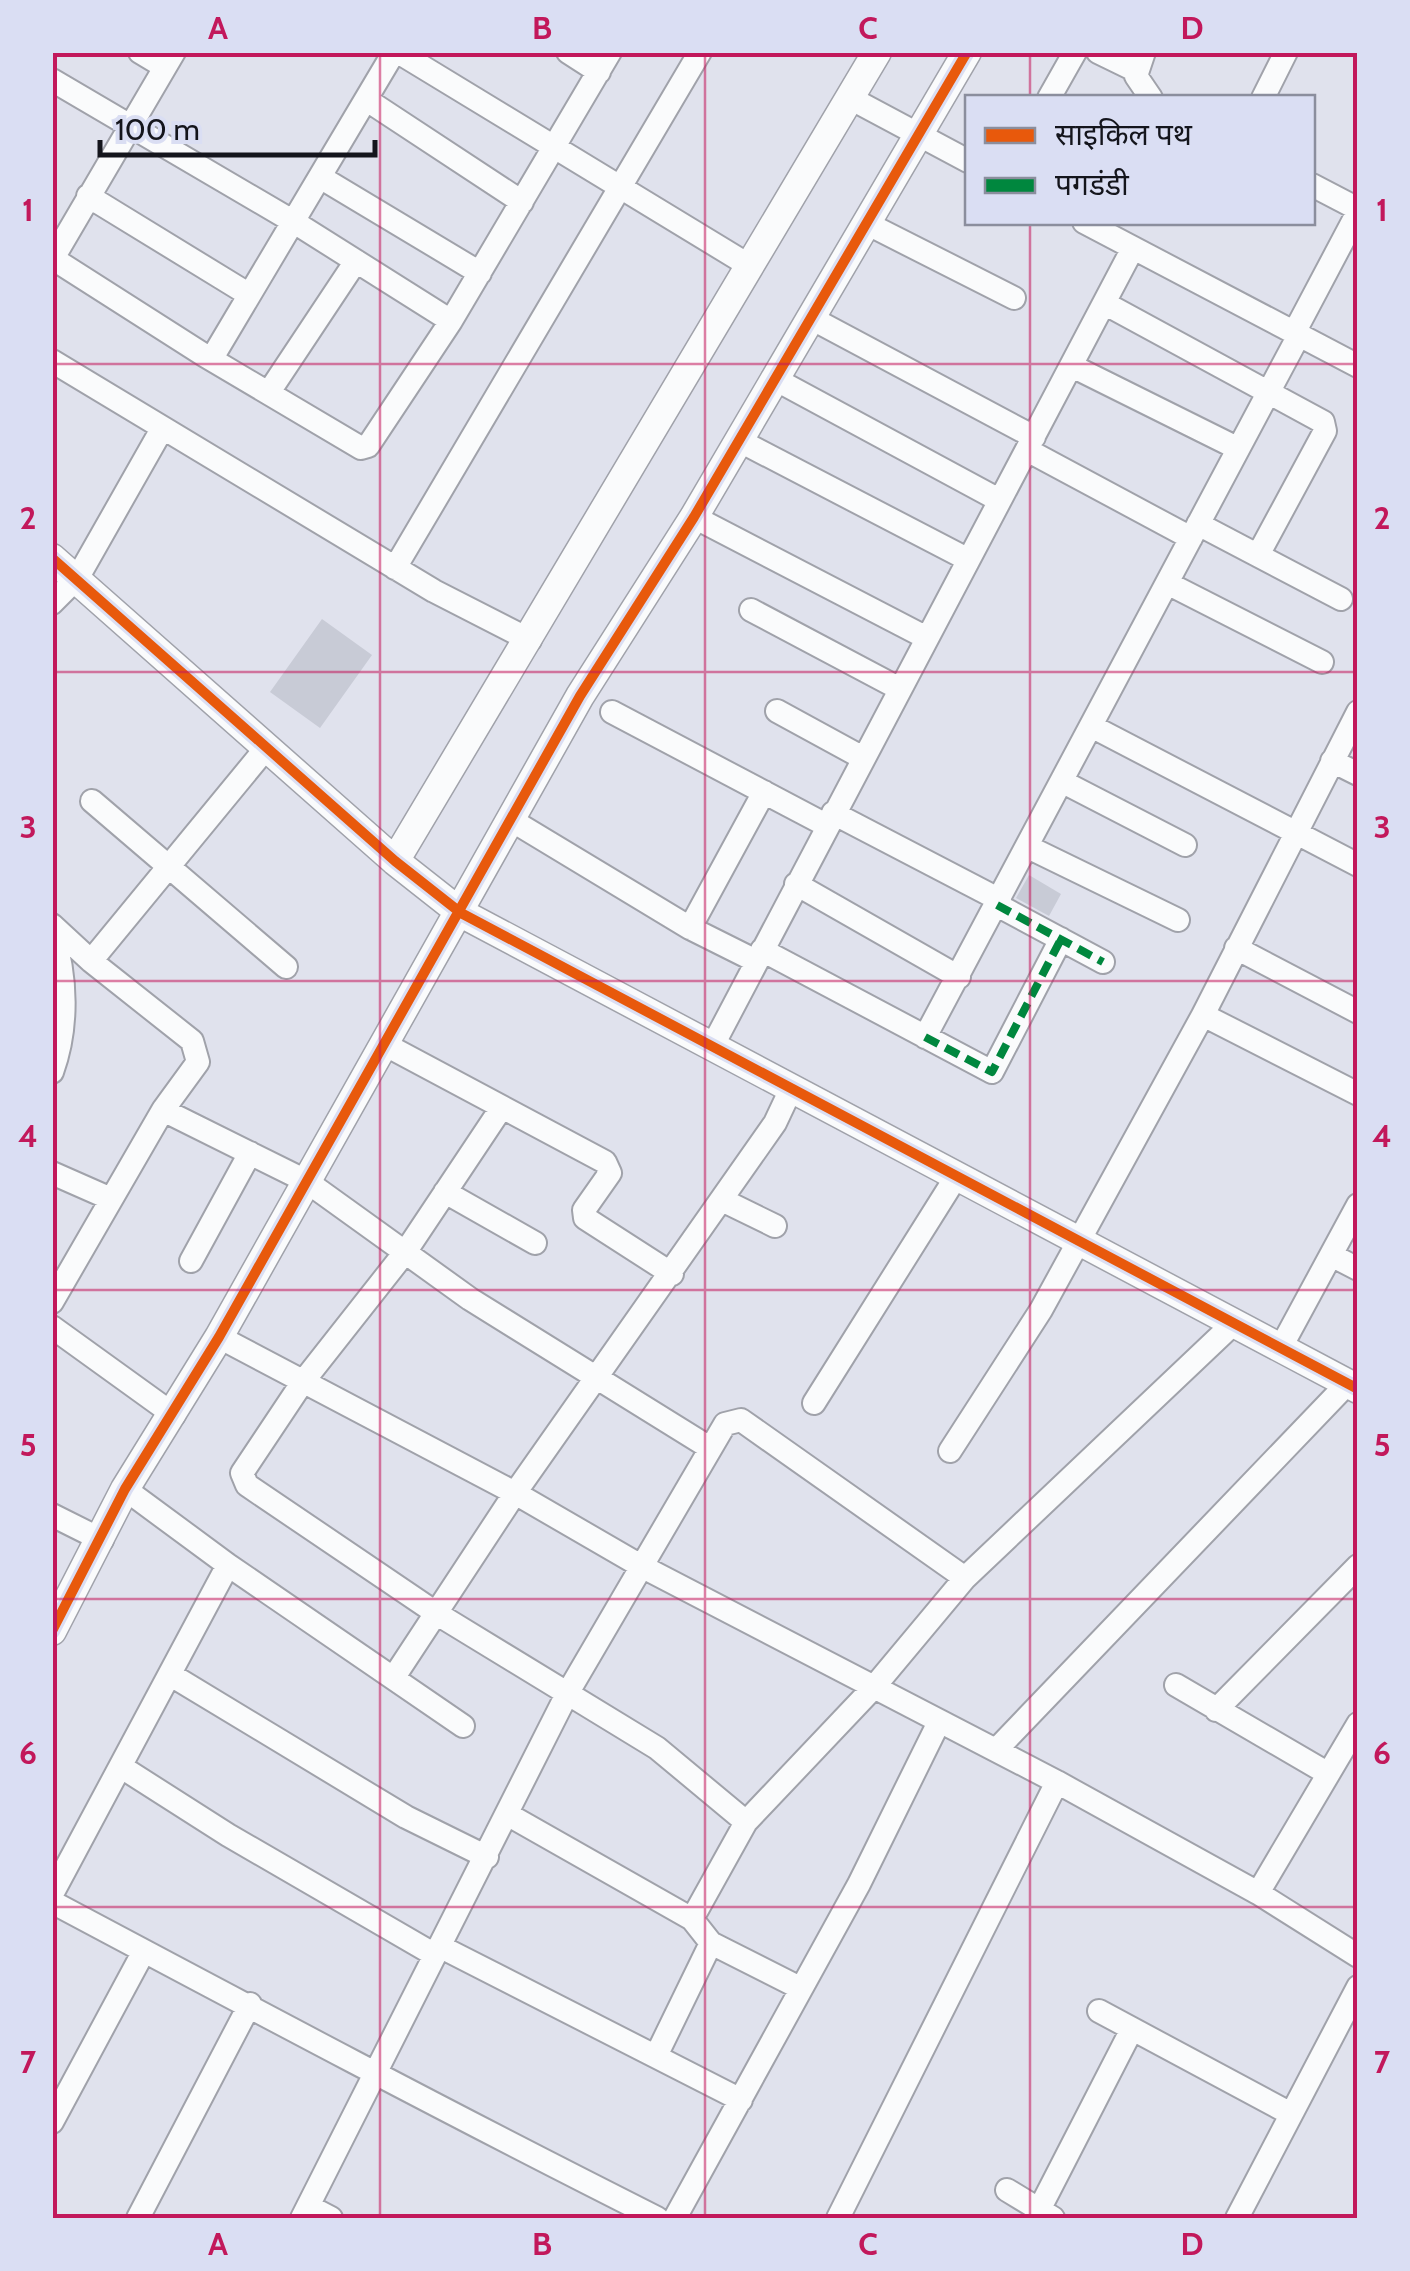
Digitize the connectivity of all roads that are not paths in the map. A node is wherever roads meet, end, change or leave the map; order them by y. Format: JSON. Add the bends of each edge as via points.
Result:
{"nodes":[{"id":1,"x":140,"y":52,"type":"edge"},
{"id":2,"x":396,"y":52,"type":"edge"},
{"id":3,"x":568,"y":52,"type":"edge"},
{"id":4,"x":700,"y":52,"type":"edge"},
{"id":5,"x":877,"y":52,"type":"edge"},
{"id":6,"x":967,"y":52,"type":"edge"},
{"id":7,"x":1075,"y":52,"type":"edge"},
{"id":8,"x":1098,"y":52,"type":"edge"},
{"id":9,"x":1286,"y":52,"type":"edge"},
{"id":10,"x":170,"y":60,"type":"edge"},
{"id":11,"x":605,"y":62,"type":"edge"},
{"id":12,"x":1140,"y":62,"type":"edge"},
{"id":13,"x":56,"y":89,"type":"edge"},
{"id":14,"x":1050,"y":95,"type":"edge"},
{"id":15,"x":1148,"y":95,"type":"edge"},
{"id":16,"x":1264,"y":95,"type":"edge"},
{"id":17,"x":850,"y":98,"type":"junction"},
{"id":18,"x":367,"y":100,"type":"junction"},
{"id":19,"x":130,"y":125,"type":"junction"},
{"id":20,"x":918,"y":136,"type":"junction"},
{"id":21,"x":555,"y":146,"type":"junction"},
{"id":22,"x":965,"y":160,"type":"edge"},
{"id":23,"x":320,"y":177,"type":"junction"},
{"id":24,"x":622,"y":186,"type":"junction"},
{"id":25,"x":1315,"y":187,"type":"edge"},
{"id":26,"x":88,"y":196,"type":"junction"},
{"id":27,"x":522,"y":202,"type":"junction"},
{"id":28,"x":1358,"y":211,"type":"edge"},
{"id":29,"x":294,"y":222,"type":"junction"},
{"id":30,"x":866,"y":222,"type":"junction"},
{"id":31,"x":1110,"y":228,"type":"edge"},
{"id":32,"x":1133,"y":248,"type":"junction"},
{"id":33,"x":53,"y":259,"type":"edge"},
{"id":34,"x":356,"y":261,"type":"junction"},
{"id":35,"x":750,"y":266,"type":"junction"},
{"id":36,"x":480,"y":273,"type":"junction"},
{"id":37,"x":248,"y":294,"type":"junction"},
{"id":38,"x":1014,"y":298,"type":"dead end"},
{"id":39,"x":1104,"y":303,"type":"junction"},
{"id":40,"x":810,"y":317,"type":"junction"},
{"id":41,"x":451,"y":321,"type":"junction"},
{"id":42,"x":1296,"y":334,"type":"junction"},
{"id":43,"x":212,"y":358,"type":"junction"},
{"id":44,"x":52,"y":361,"type":"edge"},
{"id":45,"x":1072,"y":366,"type":"junction"},
{"id":46,"x":1358,"y":366,"type":"edge"},
{"id":47,"x":773,"y":378,"type":"junction"},
{"id":48,"x":269,"y":392,"type":"junction"},
{"id":49,"x":1267,"y":392,"type":"junction"},
{"id":50,"x":162,"y":429,"type":"junction"},
{"id":51,"x":738,"y":440,"type":"junction"},
{"id":52,"x":1030,"y":443,"type":"junction"},
{"id":53,"x":1237,"y":448,"type":"junction"},
{"id":54,"x":999,"y":500,"type":"junction"},
{"id":55,"x":694,"y":517,"type":"junction"},
{"id":56,"x":1194,"y":531,"type":"junction"},
{"id":57,"x":1258,"y":556,"type":"junction"},
{"id":58,"x":52,"y":558,"type":"edge"},
{"id":59,"x":967,"y":559,"type":"junction"},
{"id":60,"x":394,"y":568,"type":"junction"},
{"id":61,"x":78,"y":577,"type":"junction"},
{"id":62,"x":1167,"y":583,"type":"junction"},
{"id":63,"x":1341,"y":599,"type":"dead end"},
{"id":64,"x":52,"y":604,"type":"edge"},
{"id":65,"x":752,"y":610,"type":"dead end"},
{"id":66,"x":924,"y":637,"type":"junction"},
{"id":67,"x":530,"y":640,"type":"junction"},
{"id":68,"x":1322,"y":662,"type":"dead end"},
{"id":69,"x":900,"y":690,"type":"junction"},
{"id":70,"x":776,"y":710,"type":"dead end"},
{"id":71,"x":612,"y":712,"type":"dead end"},
{"id":72,"x":1358,"y":712,"type":"edge"},
{"id":73,"x":1092,"y":727,"type":"junction"},
{"id":74,"x":268,"y":747,"type":"junction"},
{"id":75,"x":863,"y":758,"type":"junction"},
{"id":76,"x":1332,"y":761,"type":"junction"},
{"id":77,"x":1358,"y":774,"type":"edge"},
{"id":78,"x":1062,"y":782,"type":"junction"},
{"id":79,"x":764,"y":792,"type":"junction"},
{"id":80,"x":92,"y":801,"type":"dead end"},
{"id":81,"x":830,"y":819,"type":"junction"},
{"id":82,"x":511,"y":820,"type":"junction"},
{"id":83,"x":1295,"y":831,"type":"junction"},
{"id":84,"x":1184,"y":845,"type":"dead end"},
{"id":85,"x":1028,"y":847,"type":"junction"},
{"id":86,"x":395,"y":861,"type":"junction"},
{"id":87,"x":170,"y":865,"type":"junction"},
{"id":88,"x":1358,"y":865,"type":"edge"},
{"id":89,"x":796,"y":884,"type":"junction"},
{"id":90,"x":998,"y":903,"type":"junction"},
{"id":91,"x":460,"y":913,"type":"junction"},
{"id":92,"x":1178,"y":920,"type":"dead end"},
{"id":93,"x":690,"y":928,"type":"junction"},
{"id":94,"x":54,"y":938,"type":"edge"},
{"id":95,"x":1061,"y":939,"type":"junction"},
{"id":96,"x":1236,"y":948,"type":"junction"},
{"id":97,"x":759,"y":955,"type":"junction"},
{"id":98,"x":91,"y":962,"type":"junction"},
{"id":99,"x":1104,"y":962,"type":"dead end"},
{"id":100,"x":286,"y":967,"type":"dead end"},
{"id":101,"x":958,"y":976,"type":"junction"},
{"id":102,"x":1358,"y":1012,"type":"edge"},
{"id":103,"x":1202,"y":1015,"type":"junction"},
{"id":104,"x":925,"y":1037,"type":"junction"},
{"id":105,"x":384,"y":1044,"type":"junction"},
{"id":106,"x":712,"y":1045,"type":"junction"},
{"id":107,"x":52,"y":1072,"type":"edge"},
{"id":108,"x":791,"y":1089,"type":"junction"},
{"id":109,"x":1358,"y":1094,"type":"edge"},
{"id":110,"x":502,"y":1106,"type":"junction"},
{"id":111,"x":163,"y":1110,"type":"junction"},
{"id":112,"x":250,"y":1154,"type":"junction"},
{"id":113,"x":52,"y":1173,"type":"edge"},
{"id":114,"x":956,"y":1178,"type":"junction"},
{"id":115,"x":306,"y":1181,"type":"junction"},
{"id":116,"x":445,"y":1192,"type":"junction"},
{"id":117,"x":111,"y":1198,"type":"junction"},
{"id":118,"x":722,"y":1200,"type":"junction"},
{"id":119,"x":1358,"y":1205,"type":"edge"},
{"id":120,"x":775,"y":1226,"type":"dead end"},
{"id":121,"x":1077,"y":1241,"type":"junction"},
{"id":122,"x":535,"y":1243,"type":"dead end"},
{"id":123,"x":406,"y":1251,"type":"junction"},
{"id":124,"x":1331,"y":1255,"type":"junction"},
{"id":125,"x":191,"y":1261,"type":"dead end"},
{"id":126,"x":1358,"y":1269,"type":"edge"},
{"id":127,"x":672,"y":1274,"type":"junction"},
{"id":128,"x":52,"y":1302,"type":"edge"},
{"id":129,"x":1233,"y":1324,"type":"junction"},
{"id":130,"x":52,"y":1327,"type":"edge"},
{"id":131,"x":219,"y":1338,"type":"junction"},
{"id":132,"x":1280,"y":1349,"type":"junction"},
{"id":133,"x":598,"y":1378,"type":"junction"},
{"id":134,"x":302,"y":1382,"type":"junction"},
{"id":135,"x":1352,"y":1386,"type":"edge"},
{"id":136,"x":814,"y":1403,"type":"dead end"},
{"id":137,"x":174,"y":1415,"type":"junction"},
{"id":138,"x":710,"y":1448,"type":"junction"},
{"id":139,"x":950,"y":1451,"type":"dead end"},
{"id":140,"x":125,"y":1489,"type":"junction"},
{"id":141,"x":516,"y":1493,"type":"junction"},
{"id":142,"x":52,"y":1515,"type":"edge"},
{"id":143,"x":102,"y":1540,"type":"junction"},
{"id":144,"x":228,"y":1566,"type":"junction"},
{"id":145,"x":641,"y":1566,"type":"junction"},
{"id":146,"x":1358,"y":1566,"type":"edge"},
{"id":147,"x":965,"y":1578,"type":"junction"},
{"id":148,"x":439,"y":1614,"type":"junction"},
{"id":149,"x":52,"y":1632,"type":"edge"},
{"id":150,"x":171,"y":1675,"type":"junction"},
{"id":151,"x":394,"y":1677,"type":"junction"},
{"id":152,"x":1176,"y":1685,"type":"dead end"},
{"id":153,"x":874,"y":1687,"type":"junction"},
{"id":154,"x":567,"y":1694,"type":"junction"},
{"id":155,"x":1216,"y":1710,"type":"junction"},
{"id":156,"x":939,"y":1722,"type":"junction"},
{"id":157,"x":1358,"y":1724,"type":"edge"},
{"id":158,"x":463,"y":1726,"type":"dead end"},
{"id":159,"x":996,"y":1750,"type":"junction"},
{"id":160,"x":123,"y":1768,"type":"junction"},
{"id":161,"x":1328,"y":1773,"type":"junction"},
{"id":162,"x":1057,"y":1782,"type":"junction"},
{"id":163,"x":507,"y":1814,"type":"junction"},
{"id":164,"x":746,"y":1822,"type":"junction"},
{"id":165,"x":488,"y":1857,"type":"junction"},
{"id":166,"x":1258,"y":1893,"type":"junction"},
{"id":167,"x":52,"y":1894,"type":"edge"},
{"id":168,"x":52,"y":1902,"type":"edge"},
{"id":169,"x":692,"y":1919,"type":"junction"},
{"id":170,"x":710,"y":1943,"type":"junction"},
{"id":171,"x":144,"y":1951,"type":"junction"},
{"id":172,"x":438,"y":1951,"type":"junction"},
{"id":173,"x":1358,"y":1956,"type":"edge"},
{"id":174,"x":1358,"y":1987,"type":"edge"},
{"id":175,"x":800,"y":1988,"type":"junction"},
{"id":176,"x":250,"y":2004,"type":"junction"},
{"id":177,"x":1099,"y":2011,"type":"dead end"},
{"id":178,"x":1132,"y":2029,"type":"junction"},
{"id":179,"x":656,"y":2056,"type":"junction"},
{"id":180,"x":376,"y":2077,"type":"junction"},
{"id":181,"x":741,"y":2100,"type":"junction"},
{"id":182,"x":1291,"y":2114,"type":"junction"},
{"id":183,"x":52,"y":2122,"type":"edge"},
{"id":184,"x":1007,"y":2190,"type":"dead end"},
{"id":185,"x":305,"y":2212,"type":"edge"},
{"id":186,"x":1046,"y":2214,"type":"edge"},
{"id":187,"x":138,"y":2218,"type":"edge"},
{"id":188,"x":331,"y":2218,"type":"edge"},
{"id":189,"x":657,"y":2218,"type":"edge"},
{"id":190,"x":675,"y":2218,"type":"edge"},
{"id":191,"x":838,"y":2218,"type":"edge"},
{"id":192,"x":1236,"y":2218,"type":"edge"}],
"edges":[{"from":1,"to":10,"type":"street"},
{"from":2,"to":18,"type":"street"},
{"from":2,"to":21,"type":"street"},
{"from":3,"to":11,"type":"street"},
{"from":4,"to":24,"type":"street"},
{"from":5,"to":17,"type":"street"},
{"from":6,"to":20,"type":"street"},
{"from":7,"to":14,"type":"street"},
{"from":8,"to":12,"type":"street"},
{"from":9,"to":16,"type":"street"},
{"from":10,"to":19,"type":"street"},
{"from":11,"to":21,"type":"street"},
{"from":12,"to":15,"type":"street","via":[[1137,84]]},
{"from":13,"to":19,"type":"street"},
{"from":17,"to":20,"type":"street"},
{"from":17,"to":35,"type":"street"},
{"from":18,"to":23,"type":"street"},
{"from":18,"to":27,"type":"street"},
{"from":19,"to":26,"type":"street"},
{"from":19,"to":29,"type":"street"},
{"from":20,"to":22,"type":"street"},
{"from":20,"to":30,"type":"street"},
{"from":21,"to":24,"type":"street"},
{"from":21,"to":27,"type":"street"},
{"from":23,"to":29,"type":"street"},
{"from":23,"to":36,"type":"street"},
{"from":24,"to":35,"type":"street"},
{"from":24,"to":60,"type":"street"},
{"from":25,"to":28,"type":"street"},
{"from":26,"to":33,"type":"street"},
{"from":26,"to":37,"type":"street"},
{"from":27,"to":36,"type":"street"},
{"from":28,"to":42,"type":"street"},
{"from":29,"to":34,"type":"street"},
{"from":29,"to":37,"type":"street"},
{"from":30,"to":38,"type":"street"},
{"from":30,"to":40,"type":"street"},
{"from":31,"to":32,"type":"street"},
{"from":32,"to":39,"type":"street"},
{"from":32,"to":42,"type":"street"},
{"from":33,"to":43,"type":"street"},
{"from":34,"to":41,"type":"street"},
{"from":34,"to":48,"type":"street"},
{"from":35,"to":67,"type":"street"},
{"from":36,"to":41,"type":"street"},
{"from":37,"to":43,"type":"street"},
{"from":39,"to":45,"type":"street"},
{"from":39,"to":49,"type":"street"},
{"from":40,"to":47,"type":"street"},
{"from":40,"to":52,"type":"street"},
{"from":41,"to":48,"type":"street","via":[[374,444],[361,448]]},
{"from":42,"to":46,"type":"street"},
{"from":42,"to":49,"type":"street"},
{"from":43,"to":48,"type":"street"},
{"from":44,"to":50,"type":"street"},
{"from":45,"to":52,"type":"street"},
{"from":45,"to":53,"type":"street"},
{"from":47,"to":51,"type":"street"},
{"from":47,"to":54,"type":"street"},
{"from":49,"to":53,"type":"street"},
{"from":49,"to":57,"type":"street","via":[[1324,422],[1325,431]]},
{"from":50,"to":60,"type":"street"},
{"from":50,"to":61,"type":"street"},
{"from":51,"to":55,"type":"street"},
{"from":51,"to":59,"type":"street"},
{"from":52,"to":54,"type":"street"},
{"from":52,"to":56,"type":"street"},
{"from":53,"to":56,"type":"street"},
{"from":54,"to":59,"type":"street"},
{"from":55,"to":66,"type":"street"},
{"from":55,"to":82,"type":"street","via":[[580,696]]},
{"from":56,"to":57,"type":"street"},
{"from":56,"to":62,"type":"street"},
{"from":57,"to":63,"type":"street"},
{"from":58,"to":61,"type":"street"},
{"from":59,"to":66,"type":"street"},
{"from":60,"to":67,"type":"street"},
{"from":61,"to":64,"type":"street"},
{"from":61,"to":74,"type":"street"},
{"from":62,"to":68,"type":"street"},
{"from":62,"to":73,"type":"street"},
{"from":65,"to":69,"type":"street"},
{"from":66,"to":69,"type":"street"},
{"from":67,"to":86,"type":"street"},
{"from":69,"to":75,"type":"street"},
{"from":70,"to":75,"type":"street"},
{"from":71,"to":79,"type":"street"},
{"from":72,"to":76,"type":"street"},
{"from":73,"to":78,"type":"street"},
{"from":73,"to":83,"type":"street"},
{"from":74,"to":86,"type":"street"},
{"from":74,"to":87,"type":"street"},
{"from":75,"to":81,"type":"street"},
{"from":76,"to":77,"type":"street"},
{"from":76,"to":83,"type":"street"},
{"from":78,"to":84,"type":"street"},
{"from":78,"to":85,"type":"street"},
{"from":79,"to":81,"type":"street"},
{"from":79,"to":93,"type":"street"},
{"from":80,"to":87,"type":"street"},
{"from":81,"to":89,"type":"street"},
{"from":81,"to":90,"type":"street"},
{"from":82,"to":91,"type":"street"},
{"from":82,"to":93,"type":"street"},
{"from":83,"to":88,"type":"street"},
{"from":83,"to":96,"type":"street"},
{"from":85,"to":90,"type":"street"},
{"from":85,"to":92,"type":"street"},
{"from":86,"to":91,"type":"street"},
{"from":87,"to":98,"type":"street"},
{"from":87,"to":100,"type":"street"},
{"from":89,"to":97,"type":"street"},
{"from":89,"to":101,"type":"street"},
{"from":90,"to":95,"type":"street"},
{"from":90,"to":101,"type":"street"},
{"from":91,"to":105,"type":"street"},
{"from":91,"to":106,"type":"street"},
{"from":93,"to":97,"type":"street"},
{"from":94,"to":98,"type":"street"},
{"from":94,"to":107,"type":"street","via":[[63,1010],[62,1045]]},
{"from":95,"to":99,"type":"street"},
{"from":95,"to":104,"type":"street","via":[[992,1072]]},
{"from":96,"to":102,"type":"street"},
{"from":96,"to":103,"type":"street"},
{"from":97,"to":104,"type":"street"},
{"from":97,"to":106,"type":"street"},
{"from":98,"to":111,"type":"street","via":[[192,1042],[198,1062]]},
{"from":101,"to":104,"type":"street"},
{"from":103,"to":109,"type":"street"},
{"from":103,"to":121,"type":"street"},
{"from":105,"to":110,"type":"street"},
{"from":105,"to":115,"type":"street"},
{"from":106,"to":108,"type":"street"},
{"from":108,"to":114,"type":"street"},
{"from":108,"to":118,"type":"street"},
{"from":110,"to":116,"type":"street"},
{"from":110,"to":127,"type":"street","via":[[605,1162],[610,1173],[585,1218]]},
{"from":111,"to":112,"type":"street"},
{"from":111,"to":117,"type":"street"},
{"from":112,"to":115,"type":"street"},
{"from":112,"to":125,"type":"street"},
{"from":113,"to":117,"type":"street"},
{"from":114,"to":121,"type":"street"},
{"from":114,"to":136,"type":"street"},
{"from":115,"to":123,"type":"street"},
{"from":115,"to":131,"type":"street"},
{"from":116,"to":122,"type":"street"},
{"from":116,"to":123,"type":"street"},
{"from":117,"to":128,"type":"street"},
{"from":118,"to":120,"type":"street"},
{"from":118,"to":127,"type":"street"},
{"from":119,"to":124,"type":"street"},
{"from":121,"to":129,"type":"street"},
{"from":121,"to":139,"type":"street"},
{"from":123,"to":133,"type":"street"},
{"from":123,"to":134,"type":"street"},
{"from":124,"to":126,"type":"street"},
{"from":124,"to":132,"type":"street"},
{"from":127,"to":133,"type":"street"},
{"from":129,"to":132,"type":"street"},
{"from":129,"to":147,"type":"street"},
{"from":130,"to":137,"type":"street"},
{"from":131,"to":134,"type":"street"},
{"from":131,"to":137,"type":"street"},
{"from":132,"to":135,"type":"street"},
{"from":133,"to":138,"type":"street"},
{"from":133,"to":141,"type":"street"},
{"from":134,"to":141,"type":"street"},
{"from":134,"to":148,"type":"street","via":[[242,1474],[247,1485]]},
{"from":135,"to":159,"type":"street"},
{"from":137,"to":140,"type":"street"},
{"from":138,"to":145,"type":"street"},
{"from":138,"to":147,"type":"street","via":[[725,1424],[741,1420]]},
{"from":140,"to":143,"type":"street"},
{"from":140,"to":144,"type":"street"},
{"from":141,"to":145,"type":"street"},
{"from":141,"to":148,"type":"street"},
{"from":142,"to":143,"type":"street"},
{"from":143,"to":149,"type":"street"},
{"from":144,"to":150,"type":"street"},
{"from":144,"to":151,"type":"street"},
{"from":145,"to":153,"type":"street"},
{"from":145,"to":154,"type":"street"},
{"from":146,"to":155,"type":"street"},
{"from":147,"to":153,"type":"street"},
{"from":148,"to":151,"type":"street"},
{"from":148,"to":154,"type":"street"},
{"from":150,"to":160,"type":"street"},
{"from":150,"to":165,"type":"street","via":[[406,1818]]},
{"from":151,"to":158,"type":"street"},
{"from":152,"to":155,"type":"street"},
{"from":153,"to":156,"type":"street"},
{"from":153,"to":164,"type":"street"},
{"from":154,"to":163,"type":"street"},
{"from":154,"to":164,"type":"street","via":[[657,1748]]},
{"from":155,"to":161,"type":"street"},
{"from":156,"to":159,"type":"street"},
{"from":156,"to":175,"type":"street","via":[[860,1884]]},
{"from":157,"to":161,"type":"street"},
{"from":159,"to":162,"type":"street"},
{"from":160,"to":167,"type":"street"},
{"from":160,"to":172,"type":"street","via":[[228,1836]]},
{"from":161,"to":166,"type":"street"},
{"from":162,"to":166,"type":"street"},
{"from":162,"to":191,"type":"street"},
{"from":163,"to":165,"type":"street"},
{"from":163,"to":169,"type":"street"},
{"from":164,"to":169,"type":"street"},
{"from":165,"to":172,"type":"street"},
{"from":166,"to":173,"type":"street"},
{"from":168,"to":171,"type":"street"},
{"from":169,"to":170,"type":"street"},
{"from":170,"to":175,"type":"street"},
{"from":170,"to":179,"type":"street"},
{"from":171,"to":176,"type":"street"},
{"from":171,"to":183,"type":"street"},
{"from":172,"to":179,"type":"street"},
{"from":172,"to":180,"type":"street"},
{"from":174,"to":182,"type":"street"},
{"from":175,"to":181,"type":"street"},
{"from":176,"to":180,"type":"street"},
{"from":176,"to":187,"type":"street"},
{"from":177,"to":178,"type":"street"},
{"from":178,"to":182,"type":"street"},
{"from":178,"to":186,"type":"street"},
{"from":179,"to":181,"type":"street"},
{"from":180,"to":185,"type":"street"},
{"from":180,"to":189,"type":"street"},
{"from":181,"to":190,"type":"street"},
{"from":182,"to":192,"type":"street"},
{"from":184,"to":186,"type":"street"},
{"from":185,"to":188,"type":"street"}]}
